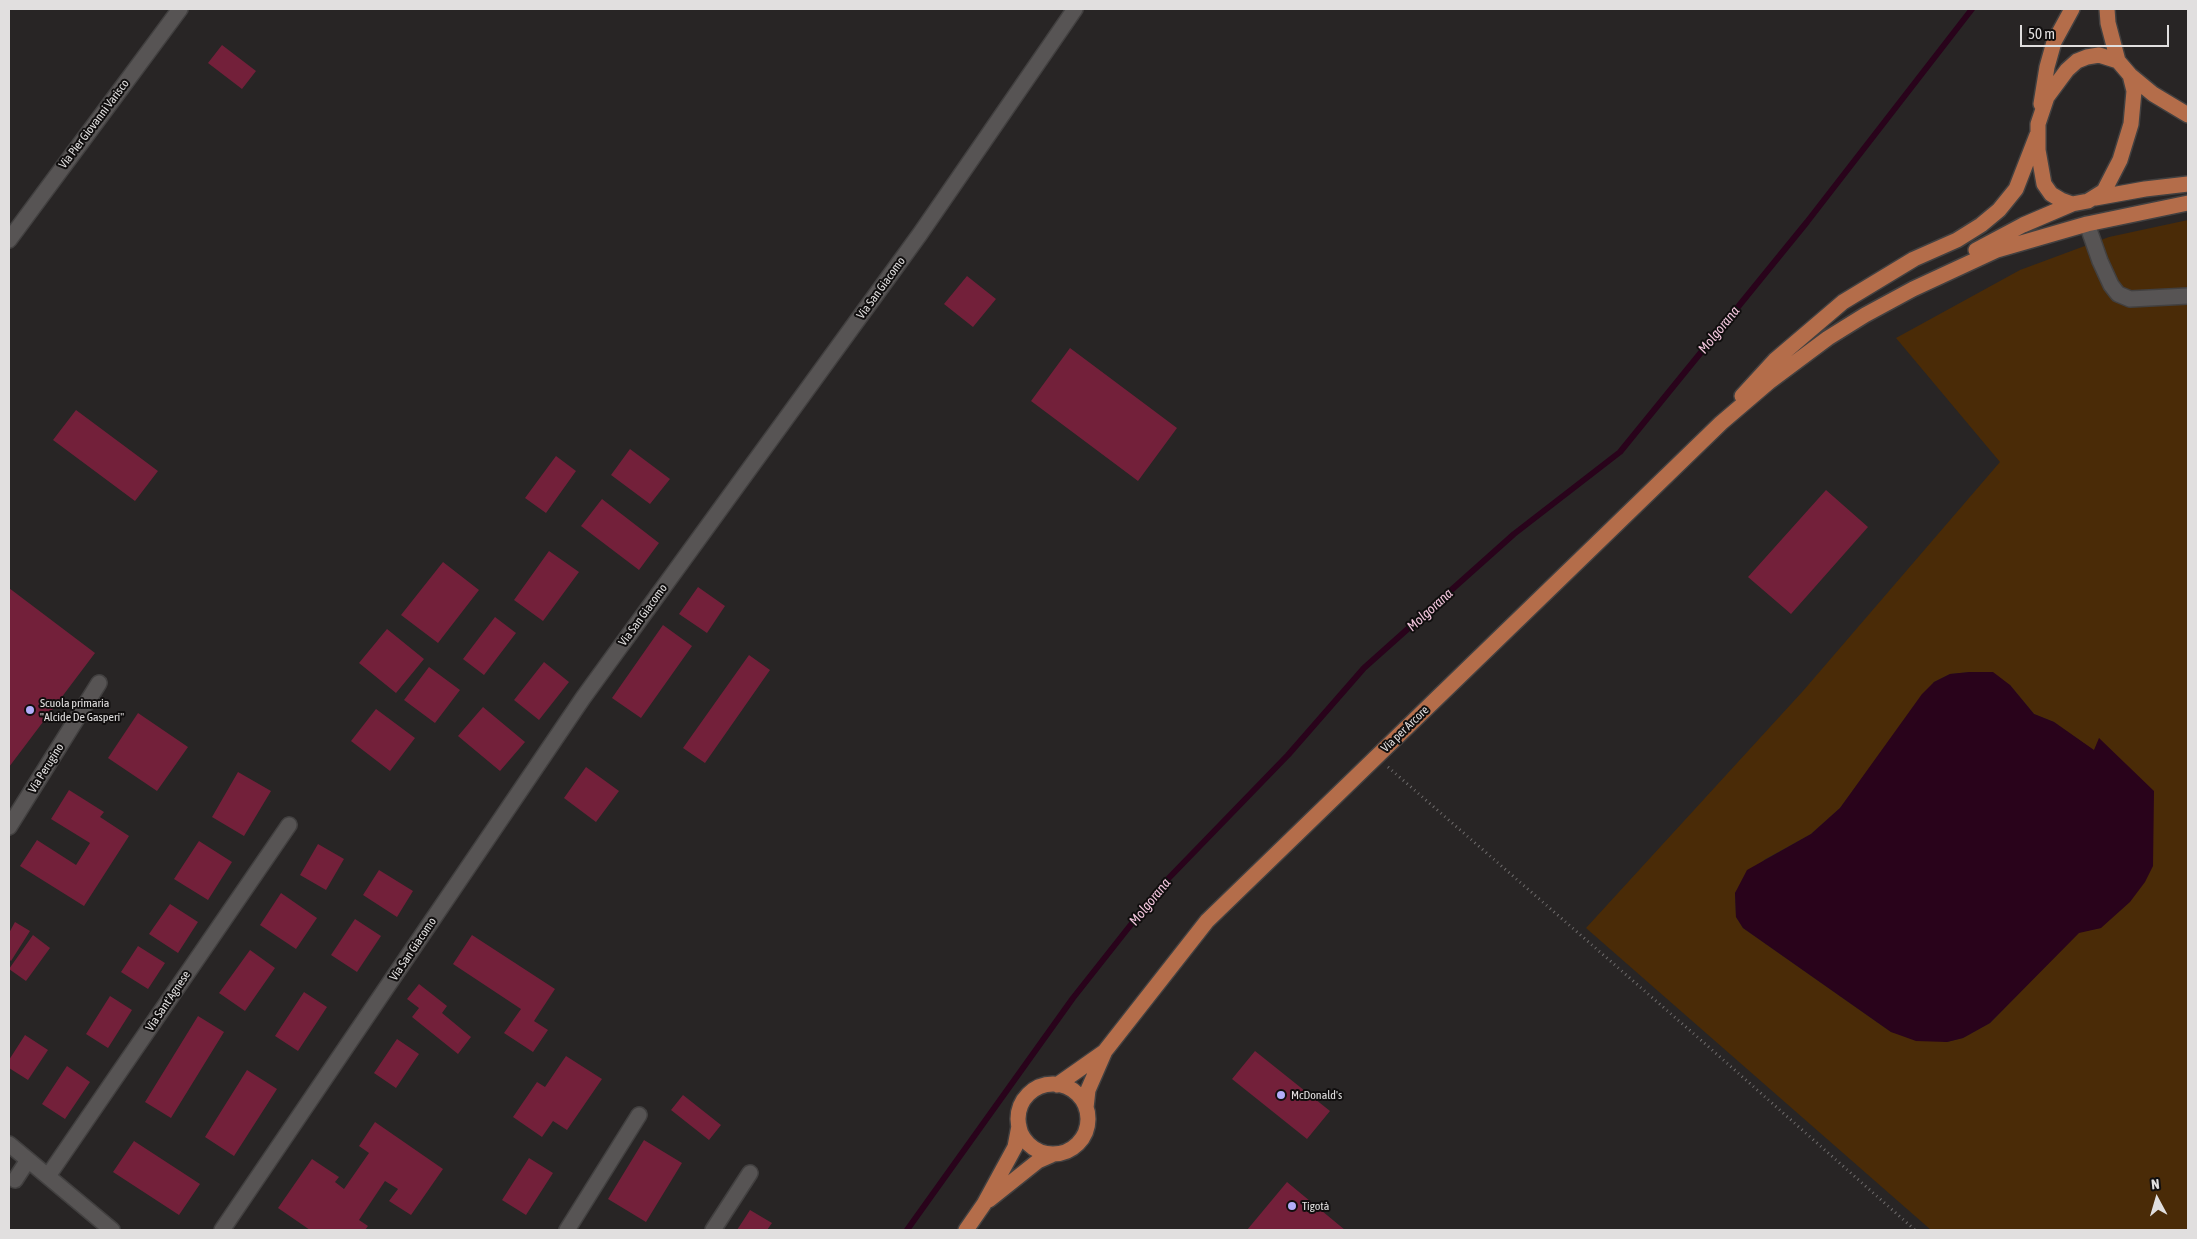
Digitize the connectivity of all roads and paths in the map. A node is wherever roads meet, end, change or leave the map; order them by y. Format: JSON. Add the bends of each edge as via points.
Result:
{"nodes":[{"id":1,"x":180,"y":9,"type":"edge"},
{"id":2,"x":1075,"y":9,"type":"edge"},
{"id":3,"x":2072,"y":9,"type":"edge"},
{"id":4,"x":2107,"y":9,"type":"edge"},
{"id":5,"x":2118,"y":62,"type":"junction"},
{"id":6,"x":2130,"y":75,"type":"junction"},
{"id":7,"x":2041,"y":113,"type":"junction"},
{"id":8,"x":2188,"y":115,"type":"edge"},
{"id":9,"x":2037,"y":135,"type":"junction"},
{"id":10,"x":2188,"y":184,"type":"edge"},
{"id":11,"x":2095,"y":198,"type":"junction"},
{"id":12,"x":2188,"y":203,"type":"edge"},
{"id":13,"x":2072,"y":204,"type":"junction"},
{"id":14,"x":2087,"y":224,"type":"junction"},
{"id":15,"x":9,"y":240,"type":"edge"},
{"id":16,"x":1913,"y":289,"type":"junction"},
{"id":17,"x":2188,"y":296,"type":"edge"},
{"id":18,"x":1721,"y":423,"type":"junction"},
{"id":19,"x":100,"y":683,"type":"dead end"},
{"id":20,"x":1376,"y":757,"type":"junction"},
{"id":21,"x":289,"y":825,"type":"dead end"},
{"id":22,"x":9,"y":827,"type":"edge"},
{"id":23,"x":1105,"y":1051,"type":"junction"},
{"id":24,"x":1057,"y":1085,"type":"junction"},
{"id":25,"x":1086,"y":1108,"type":"junction"},
{"id":26,"x":639,"y":1116,"type":"dead end"},
{"id":27,"x":1019,"y":1126,"type":"junction"},
{"id":28,"x":9,"y":1144,"type":"edge"},
{"id":29,"x":1054,"y":1154,"type":"junction"},
{"id":30,"x":28,"y":1160,"type":"junction"},
{"id":31,"x":750,"y":1173,"type":"dead end"},
{"id":32,"x":48,"y":1176,"type":"junction"},
{"id":33,"x":15,"y":1180,"type":"dead end"},
{"id":34,"x":984,"y":1204,"type":"junction"},
{"id":35,"x":94,"y":1224,"type":"edge"},
{"id":36,"x":970,"y":1225,"type":"edge"},
{"id":37,"x":112,"y":1230,"type":"edge"},
{"id":38,"x":222,"y":1230,"type":"edge"},
{"id":39,"x":567,"y":1230,"type":"edge"},
{"id":40,"x":714,"y":1230,"type":"edge"},
{"id":41,"x":1915,"y":1230,"type":"edge"}],
"edges":[{"from":1,"to":15,"type":"street","name":"Via Pier Giovanni Varisco"},
{"from":2,"to":38,"type":"street","name":"Via San Giacomo","via":[[920,234],[583,698]]},
{"from":3,"to":7,"type":"main road","via":[[2054,42],[2044,81]]},
{"from":4,"to":5,"type":"main road"},
{"from":5,"to":6,"type":"main road"},
{"from":5,"to":7,"type":"main road","via":[[2099,55],[2077,61],[2056,83]]},
{"from":6,"to":8,"type":"main road","via":[[2153,94]]},
{"from":6,"to":11,"type":"main road","via":[[2134,91],[2131,124],[2110,181]]},
{"from":7,"to":9,"type":"main road"},
{"from":9,"to":13,"type":"main road","via":[[2044,184],[2056,197]]},
{"from":9,"to":18,"type":"main road","via":[[2016,189],[1999,210],[1981,225],[1914,259],[1826,315],[1748,388]]},
{"from":10,"to":11,"type":"main road"},
{"from":11,"to":13,"type":"main road"},
{"from":12,"to":14,"type":"main road"},
{"from":13,"to":16,"type":"main road","via":[[1996,239]]},
{"from":14,"to":16,"type":"main road","via":[[1997,250]]},
{"from":14,"to":17,"type":"street","via":[[2100,261],[2118,294],[2130,299]]},
{"from":16,"to":18,"type":"main road","via":[[1828,338]]},
{"from":18,"to":20,"type":"main road","name":"Via per Arcore"},
{"from":19,"to":22,"type":"street","name":"Via Perugino"},
{"from":20,"to":23,"type":"main road","name":"Via per Arcore","via":[[1207,921]]},
{"from":20,"to":41,"type":"path"},
{"from":21,"to":32,"type":"street","name":"Via Sant'Agnese"},
{"from":23,"to":24,"type":"main road","name":"Via per Arcore"},
{"from":23,"to":25,"type":"main road","name":"Via per Arcore","via":[[1088,1090]]},
{"from":24,"to":25,"type":"main road","via":[[1074,1091]]},
{"from":24,"to":27,"type":"main road","via":[[1039,1087],[1025,1099],[1020,1107]]},
{"from":25,"to":29,"type":"main road","via":[[1088,1119],[1082,1139],[1065,1152]]},
{"from":26,"to":39,"type":"street"},
{"from":27,"to":29,"type":"main road","via":[[1034,1148]]},
{"from":27,"to":34,"type":"main road","via":[[1015,1147]]},
{"from":28,"to":30,"type":"street"},
{"from":29,"to":34,"type":"main road","via":[[1038,1161]]},
{"from":30,"to":32,"type":"street"},
{"from":30,"to":33,"type":"street"},
{"from":31,"to":40,"type":"street"},
{"from":32,"to":35,"type":"street"},
{"from":34,"to":36,"type":"main road"},
{"from":35,"to":37,"type":"street"}]}
